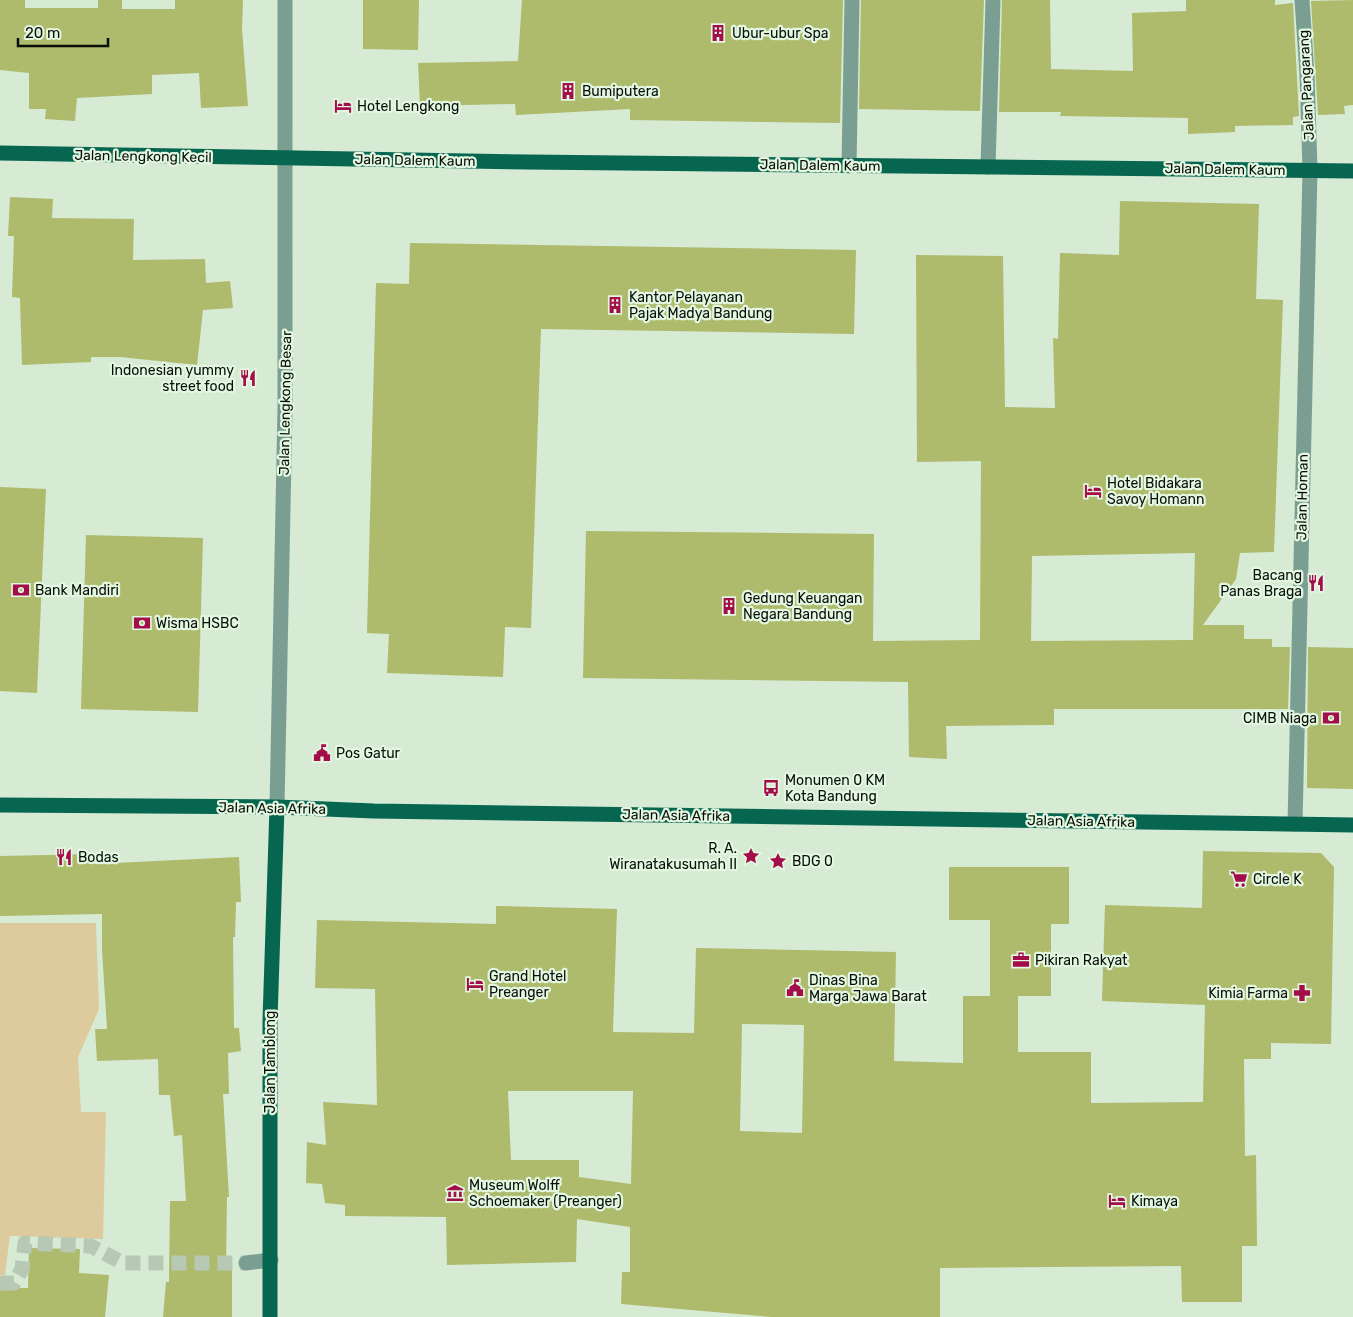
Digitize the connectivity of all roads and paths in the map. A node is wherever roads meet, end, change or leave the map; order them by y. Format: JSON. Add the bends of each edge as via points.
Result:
{"nodes":[{"id":1,"x":285,"y":0,"type":"edge"},
{"id":2,"x":852,"y":0,"type":"edge"},
{"id":3,"x":992,"y":0,"type":"edge"},
{"id":4,"x":1302,"y":0,"type":"edge"},
{"id":5,"x":0,"y":152,"type":"edge"},
{"id":6,"x":286,"y":158,"type":"junction"},
{"id":7,"x":849,"y":166,"type":"junction"},
{"id":8,"x":988,"y":167,"type":"junction"},
{"id":9,"x":1310,"y":170,"type":"junction"},
{"id":10,"x":1353,"y":171,"type":"edge"},
{"id":11,"x":0,"y":805,"type":"edge"},
{"id":12,"x":278,"y":807,"type":"junction"},
{"id":13,"x":1295,"y":824,"type":"junction"},
{"id":14,"x":1353,"y":825,"type":"edge"},
{"id":15,"x":271,"y":1260,"type":"junction"},
{"id":16,"x":246,"y":1263,"type":"tunnel mouth"},
{"id":17,"x":270,"y":1317,"type":"edge"}],
"edges":[{"from":1,"to":6,"type":"street","name":"Jalan Lengkong Besar"},
{"from":2,"to":7,"type":"street"},
{"from":3,"to":8,"type":"street"},
{"from":4,"to":9,"type":"street","name":"Jalan Pangarang"},
{"from":5,"to":6,"type":"main road","name":"Jalan Lengkong Kecil"},
{"from":6,"to":7,"type":"main road","name":"Jalan Dalem Kaum"},
{"from":6,"to":12,"type":"street","name":"Jalan Lengkong Besar"},
{"from":7,"to":8,"type":"main road","name":"Jalan Dalem Kaum"},
{"from":8,"to":9,"type":"main road","name":"Jalan Dalem Kaum"},
{"from":9,"to":10,"type":"main road","name":"Jalan Dalem Kaum"},
{"from":9,"to":13,"type":"street","name":"Jalan Homan"},
{"from":11,"to":12,"type":"main road","name":"Jalan Asia Afrika"},
{"from":12,"to":13,"type":"main road","name":"Jalan Asia Afrika"},
{"from":12,"to":15,"type":"main road","name":"Jalan Tamblong","via":[[270,1020]]},
{"from":13,"to":14,"type":"main road","name":"Jalan Asia Afrika"},
{"from":15,"to":16,"type":"street"},
{"from":15,"to":17,"type":"main road","name":"Jalan Tamblong"}]}
